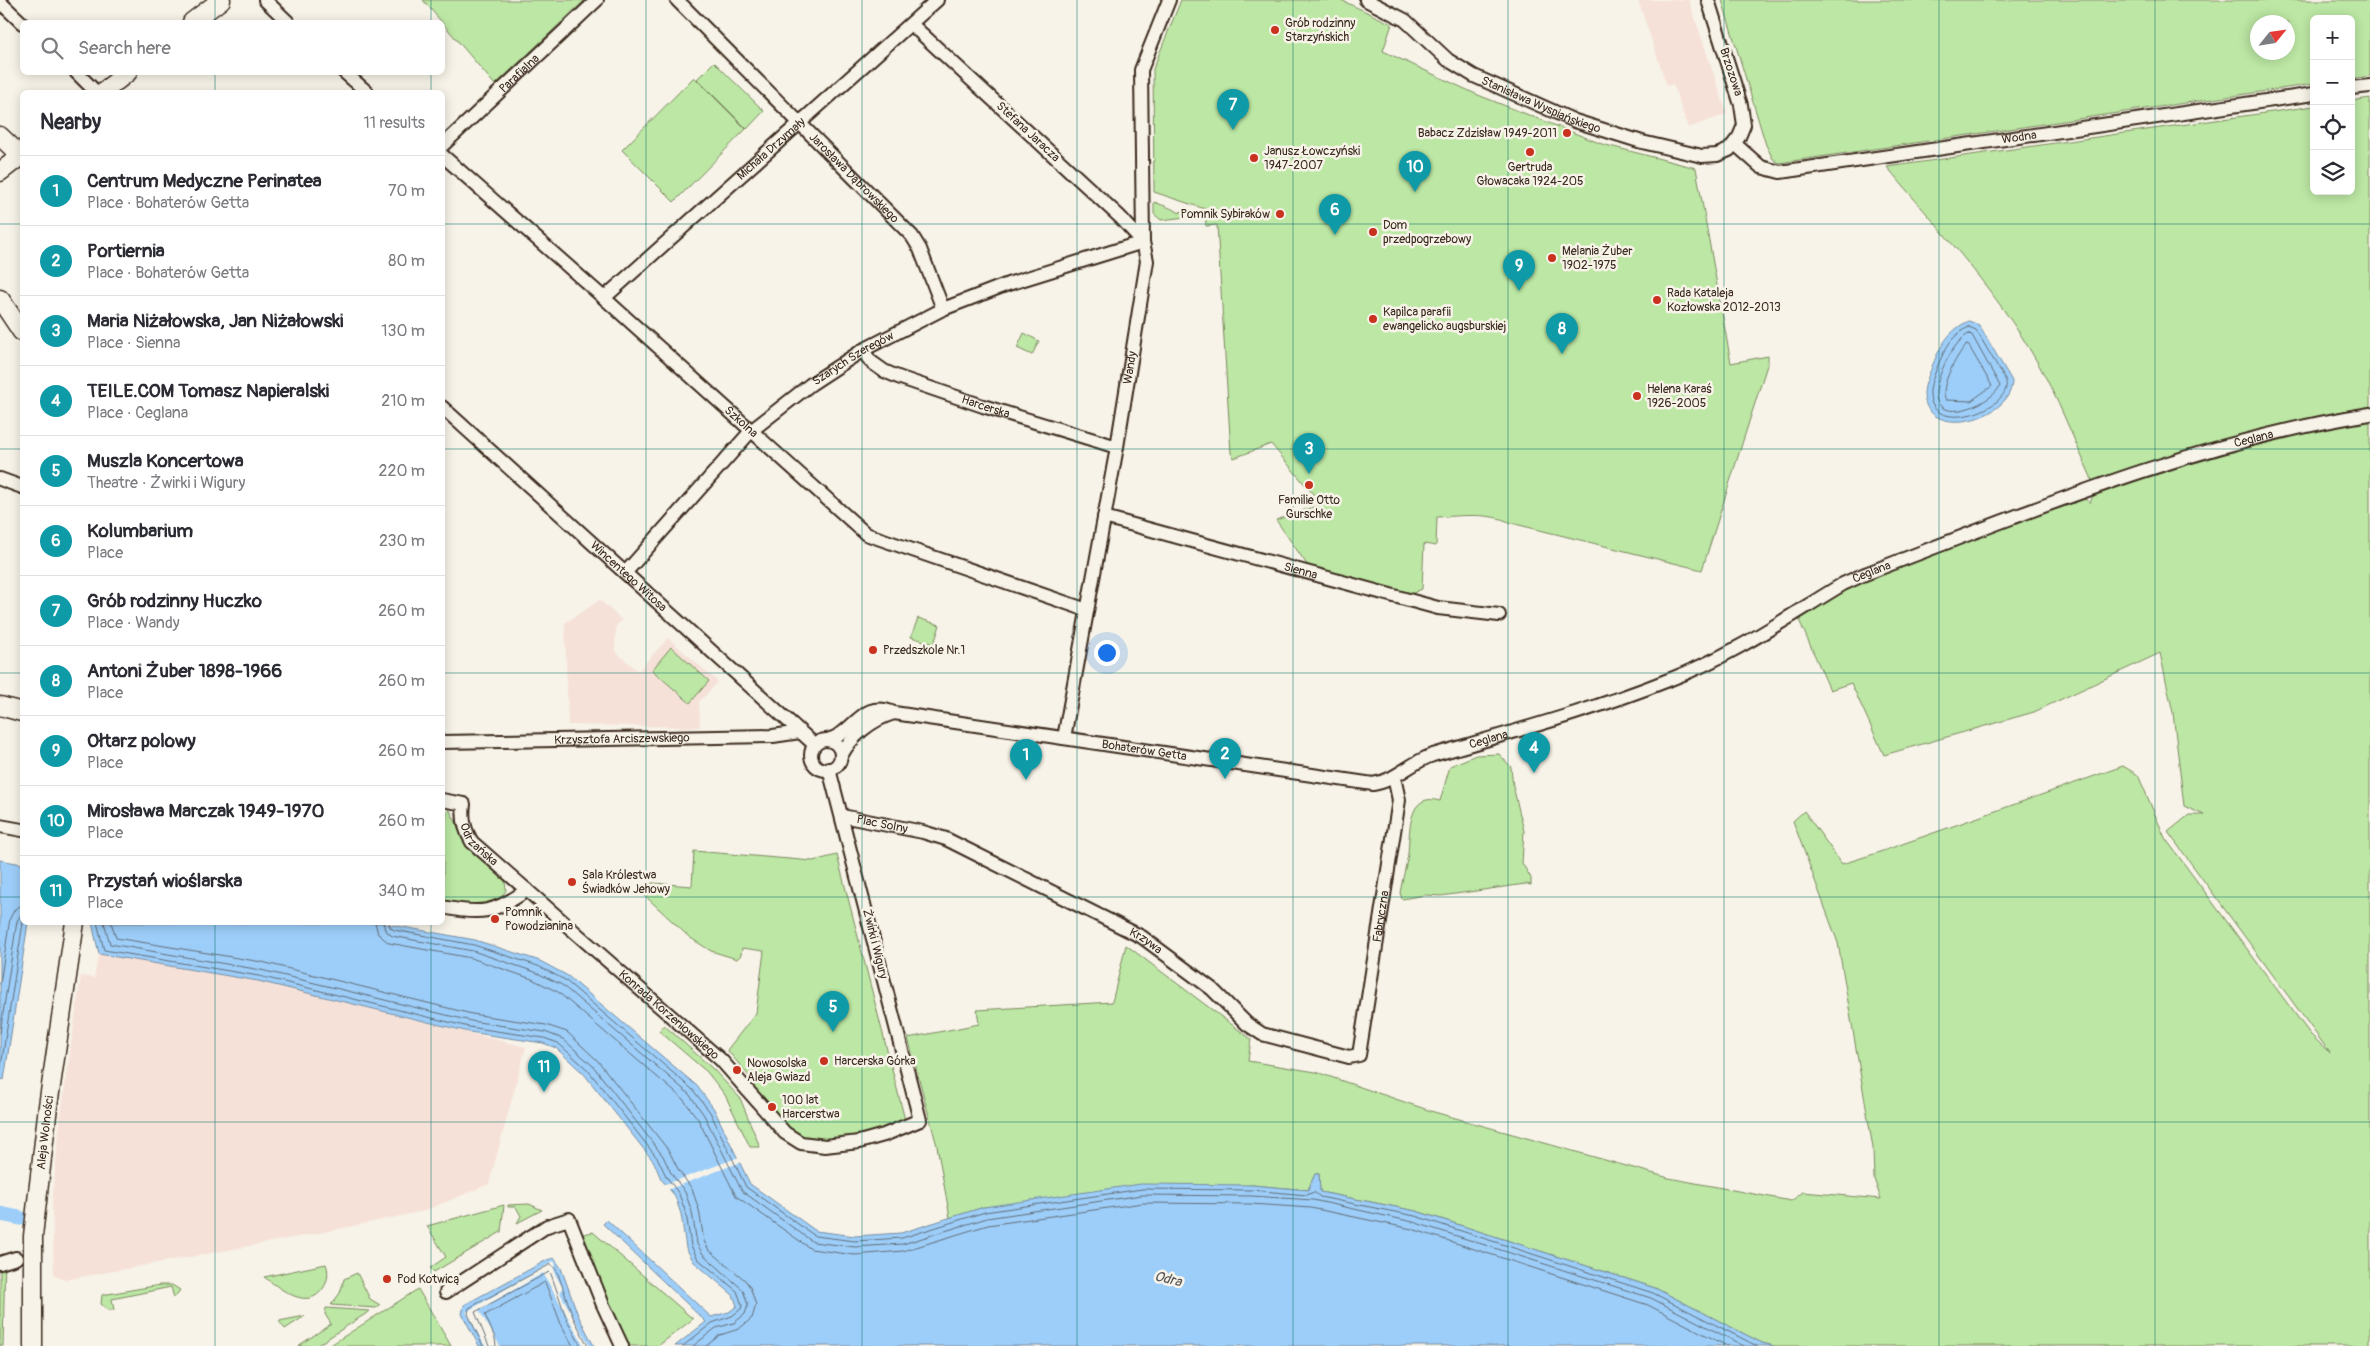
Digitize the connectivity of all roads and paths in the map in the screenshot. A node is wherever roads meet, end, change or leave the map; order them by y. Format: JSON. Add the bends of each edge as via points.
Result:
{"nodes":[{"id":1,"x":221,"y":0,"type":"edge"},
{"id":2,"x":265,"y":0,"type":"edge"},
{"id":3,"x":597,"y":0,"type":"edge"},
{"id":4,"x":677,"y":0,"type":"edge"},
{"id":5,"x":937,"y":0,"type":"edge"},
{"id":6,"x":1169,"y":0,"type":"edge"},
{"id":7,"x":1366,"y":0,"type":"edge"},
{"id":8,"x":1708,"y":0,"type":"edge"},
{"id":9,"x":0,"y":2,"type":"edge"},
{"id":10,"x":195,"y":20,"type":"edge"},
{"id":11,"x":286,"y":20,"type":"edge"},
{"id":12,"x":20,"y":21,"type":"edge"},
{"id":13,"x":911,"y":24,"type":"junction"},
{"id":14,"x":79,"y":75,"type":"edge"},
{"id":15,"x":124,"y":75,"type":"edge"},
{"id":16,"x":347,"y":75,"type":"edge"},
{"id":17,"x":2370,"y":86,"type":"edge"},
{"id":18,"x":2355,"y":88,"type":"edge"},
{"id":19,"x":94,"y":90,"type":"edge"},
{"id":20,"x":106,"y":90,"type":"edge"},
{"id":21,"x":365,"y":90,"type":"edge"},
{"id":22,"x":2310,"y":95,"type":"edge"},
{"id":23,"x":799,"y":123,"type":"junction"},
{"id":24,"x":0,"y":136,"type":"edge"},
{"id":25,"x":445,"y":143,"type":"edge"},
{"id":26,"x":1735,"y":144,"type":"junction"},
{"id":27,"x":20,"y":153,"type":"edge"},
{"id":28,"x":20,"y":157,"type":"edge"},
{"id":29,"x":445,"y":158,"type":"edge"},
{"id":30,"x":0,"y":172,"type":"edge"},
{"id":31,"x":1143,"y":242,"type":"junction"},
{"id":32,"x":604,"y":298,"type":"junction"},
{"id":33,"x":0,"y":299,"type":"edge"},
{"id":34,"x":943,"y":309,"type":"junction"},
{"id":35,"x":20,"y":329,"type":"edge"},
{"id":36,"x":863,"y":350,"type":"junction"},
{"id":37,"x":445,"y":410,"type":"edge"},
{"id":38,"x":2370,"y":414,"type":"edge"},
{"id":39,"x":751,"y":431,"type":"junction"},
{"id":40,"x":1117,"y":447,"type":"junction"},
{"id":41,"x":0,"y":479,"type":"edge"},
{"id":42,"x":20,"y":486,"type":"edge"},
{"id":43,"x":1104,"y":517,"type":"junction"},
{"id":44,"x":626,"y":572,"type":"junction"},
{"id":45,"x":1087,"y":610,"type":"junction"},
{"id":46,"x":1499,"y":614,"type":"dead end"},
{"id":47,"x":0,"y":706,"type":"edge"},
{"id":48,"x":20,"y":711,"type":"edge"},
{"id":49,"x":894,"y":713,"type":"junction"},
{"id":50,"x":800,"y":732,"type":"junction"},
{"id":51,"x":1064,"y":738,"type":"junction"},
{"id":52,"x":828,"y":740,"type":"junction"},
{"id":53,"x":445,"y":742,"type":"edge"},
{"id":54,"x":815,"y":745,"type":"junction"},
{"id":55,"x":841,"y":756,"type":"junction"},
{"id":56,"x":829,"y":769,"type":"junction"},
{"id":57,"x":1394,"y":777,"type":"junction"},
{"id":58,"x":445,"y":801,"type":"edge"},
{"id":59,"x":842,"y":816,"type":"junction"},
{"id":60,"x":0,"y":826,"type":"edge"},
{"id":61,"x":20,"y":830,"type":"edge"},
{"id":62,"x":923,"y":832,"type":"joint"},
{"id":63,"x":527,"y":890,"type":"junction"},
{"id":64,"x":445,"y":907,"type":"edge"},
{"id":65,"x":75,"y":925,"type":"edge"},
{"id":66,"x":1359,"y":1055,"type":"joint"},
{"id":67,"x":920,"y":1120,"type":"joint"},
{"id":68,"x":16,"y":1258,"type":"dead end"},
{"id":69,"x":0,"y":1263,"type":"edge"},
{"id":70,"x":446,"y":1292,"type":"dead end"},
{"id":71,"x":33,"y":1346,"type":"edge"},
{"id":72,"x":622,"y":1346,"type":"edge"}],
"edges":[{"from":1,"to":10,"type":"street"},
{"from":2,"to":11,"type":"street"},
{"from":3,"to":25,"type":"street","name":"Parafialna"},
{"from":4,"to":23,"type":"street","name":"Jarosława Dąbrowskiego"},
{"from":5,"to":13,"type":"street","name":"Michała Drzymały"},
{"from":6,"to":31,"type":"street","name":"Wandy","via":[[1144,60],[1140,79]]},
{"from":7,"to":26,"type":"street","name":"Stanisława Wyspiańskiego","via":[[1412,25],[1458,67],[1558,115],[1694,155],[1718,155]]},
{"from":8,"to":26,"type":"street","name":"Brzozowa","via":[[1743,112],[1744,125]]},
{"from":9,"to":12,"type":"street"},
{"from":13,"to":23,"type":"street","name":"Michała Drzymały"},
{"from":13,"to":31,"type":"street","name":"Stefana Jaracza","via":[[1120,216]]},
{"from":14,"to":19,"type":"street"},
{"from":15,"to":20,"type":"street"},
{"from":16,"to":21,"type":"street"},
{"from":17,"to":18,"type":"street"},
{"from":22,"to":26,"type":"street","name":"Wodna","via":[[1780,172],[1761,166]]},
{"from":23,"to":32,"type":"street","name":"Michała Drzymały"},
{"from":23,"to":34,"type":"street","name":"Jarosława Dąbrowskiego","via":[[917,242]]},
{"from":24,"to":27,"type":"street"},
{"from":28,"to":30,"type":"street"},
{"from":29,"to":32,"type":"street","name":"Szkolna"},
{"from":31,"to":34,"type":"street","name":"Szarych Szeregów","via":[[1008,284]]},
{"from":31,"to":40,"type":"street","name":"Wandy","via":[[1148,261]]},
{"from":32,"to":39,"type":"street","name":"Szkolna"},
{"from":33,"to":35,"type":"street"},
{"from":34,"to":36,"type":"street","name":"Szarych Szeregów"},
{"from":36,"to":39,"type":"street","name":"Szarych Szeregów","via":[[811,384]]},
{"from":36,"to":40,"type":"street","name":"Harcerska","via":[[870,361],[898,377]]},
{"from":37,"to":44,"type":"street","name":"Wincentego Witosa"},
{"from":38,"to":57,"type":"street","name":"Ceglana","via":[[2263,435],[2088,489],[1843,584],[1715,658],[1672,679],[1563,717],[1424,758]]},
{"from":39,"to":44,"type":"street","name":"Szarych Szeregów"},
{"from":39,"to":45,"type":"street","name":"Szkolna","via":[[866,534]]},
{"from":40,"to":43,"type":"street","name":"Wandy"},
{"from":41,"to":42,"type":"street"},
{"from":43,"to":45,"type":"street","name":"Wandy"},
{"from":43,"to":46,"type":"street","name":"Sienna","via":[[1438,608]]},
{"from":44,"to":50,"type":"street","name":"Wincentego Witosa"},
{"from":45,"to":51,"type":"street","name":"Wandy"},
{"from":47,"to":48,"type":"street"},
{"from":49,"to":51,"type":"street","name":"Bohaterów Getta"},
{"from":49,"to":52,"type":"street","name":"Bohaterów Getta","via":[[880,708],[870,710],[837,738]]},
{"from":49,"to":55,"type":"street","via":[[869,724]]},
{"from":50,"to":53,"type":"street","name":"Krzysztofa Arciszewskiego","via":[[773,736]]},
{"from":50,"to":54,"type":"street","name":"Wincentego Witosa"},
{"from":51,"to":57,"type":"street","name":"Bohaterów Getta","via":[[1373,784],[1384,783]]},
{"from":52,"to":54,"type":"street"},
{"from":52,"to":55,"type":"street","via":[[836,744]]},
{"from":54,"to":56,"type":"street","via":[[811,754],[814,762],[820,768]]},
{"from":55,"to":56,"type":"street"},
{"from":56,"to":59,"type":"street","name":"Żwirki i Wigury"},
{"from":57,"to":66,"type":"street","name":"Fabryczna","via":[[1399,800]]},
{"from":58,"to":63,"type":"street","name":"Odrzańska","via":[[464,804],[464,826],[472,842]]},
{"from":59,"to":62,"type":"street","name":"Plac Solny"},
{"from":59,"to":67,"type":"street","name":"Żwirki i Wigury"},
{"from":60,"to":61,"type":"street"},
{"from":62,"to":66,"type":"street","name":"Krzywa","via":[[946,839],[1142,937],[1212,989],[1247,1024],[1262,1034],[1349,1057]]},
{"from":63,"to":64,"type":"street","via":[[494,910]]},
{"from":63,"to":67,"type":"street","name":"Konrada Korzeniowskiego","via":[[721,1060],[785,1133],[801,1143],[825,1146],[859,1142]]},
{"from":65,"to":71,"type":"street","name":"Aleja Wolności","via":[[33,1236]]},
{"from":68,"to":69,"type":"street"},
{"from":70,"to":72,"type":"street","via":[[547,1226],[569,1219]]}]}
